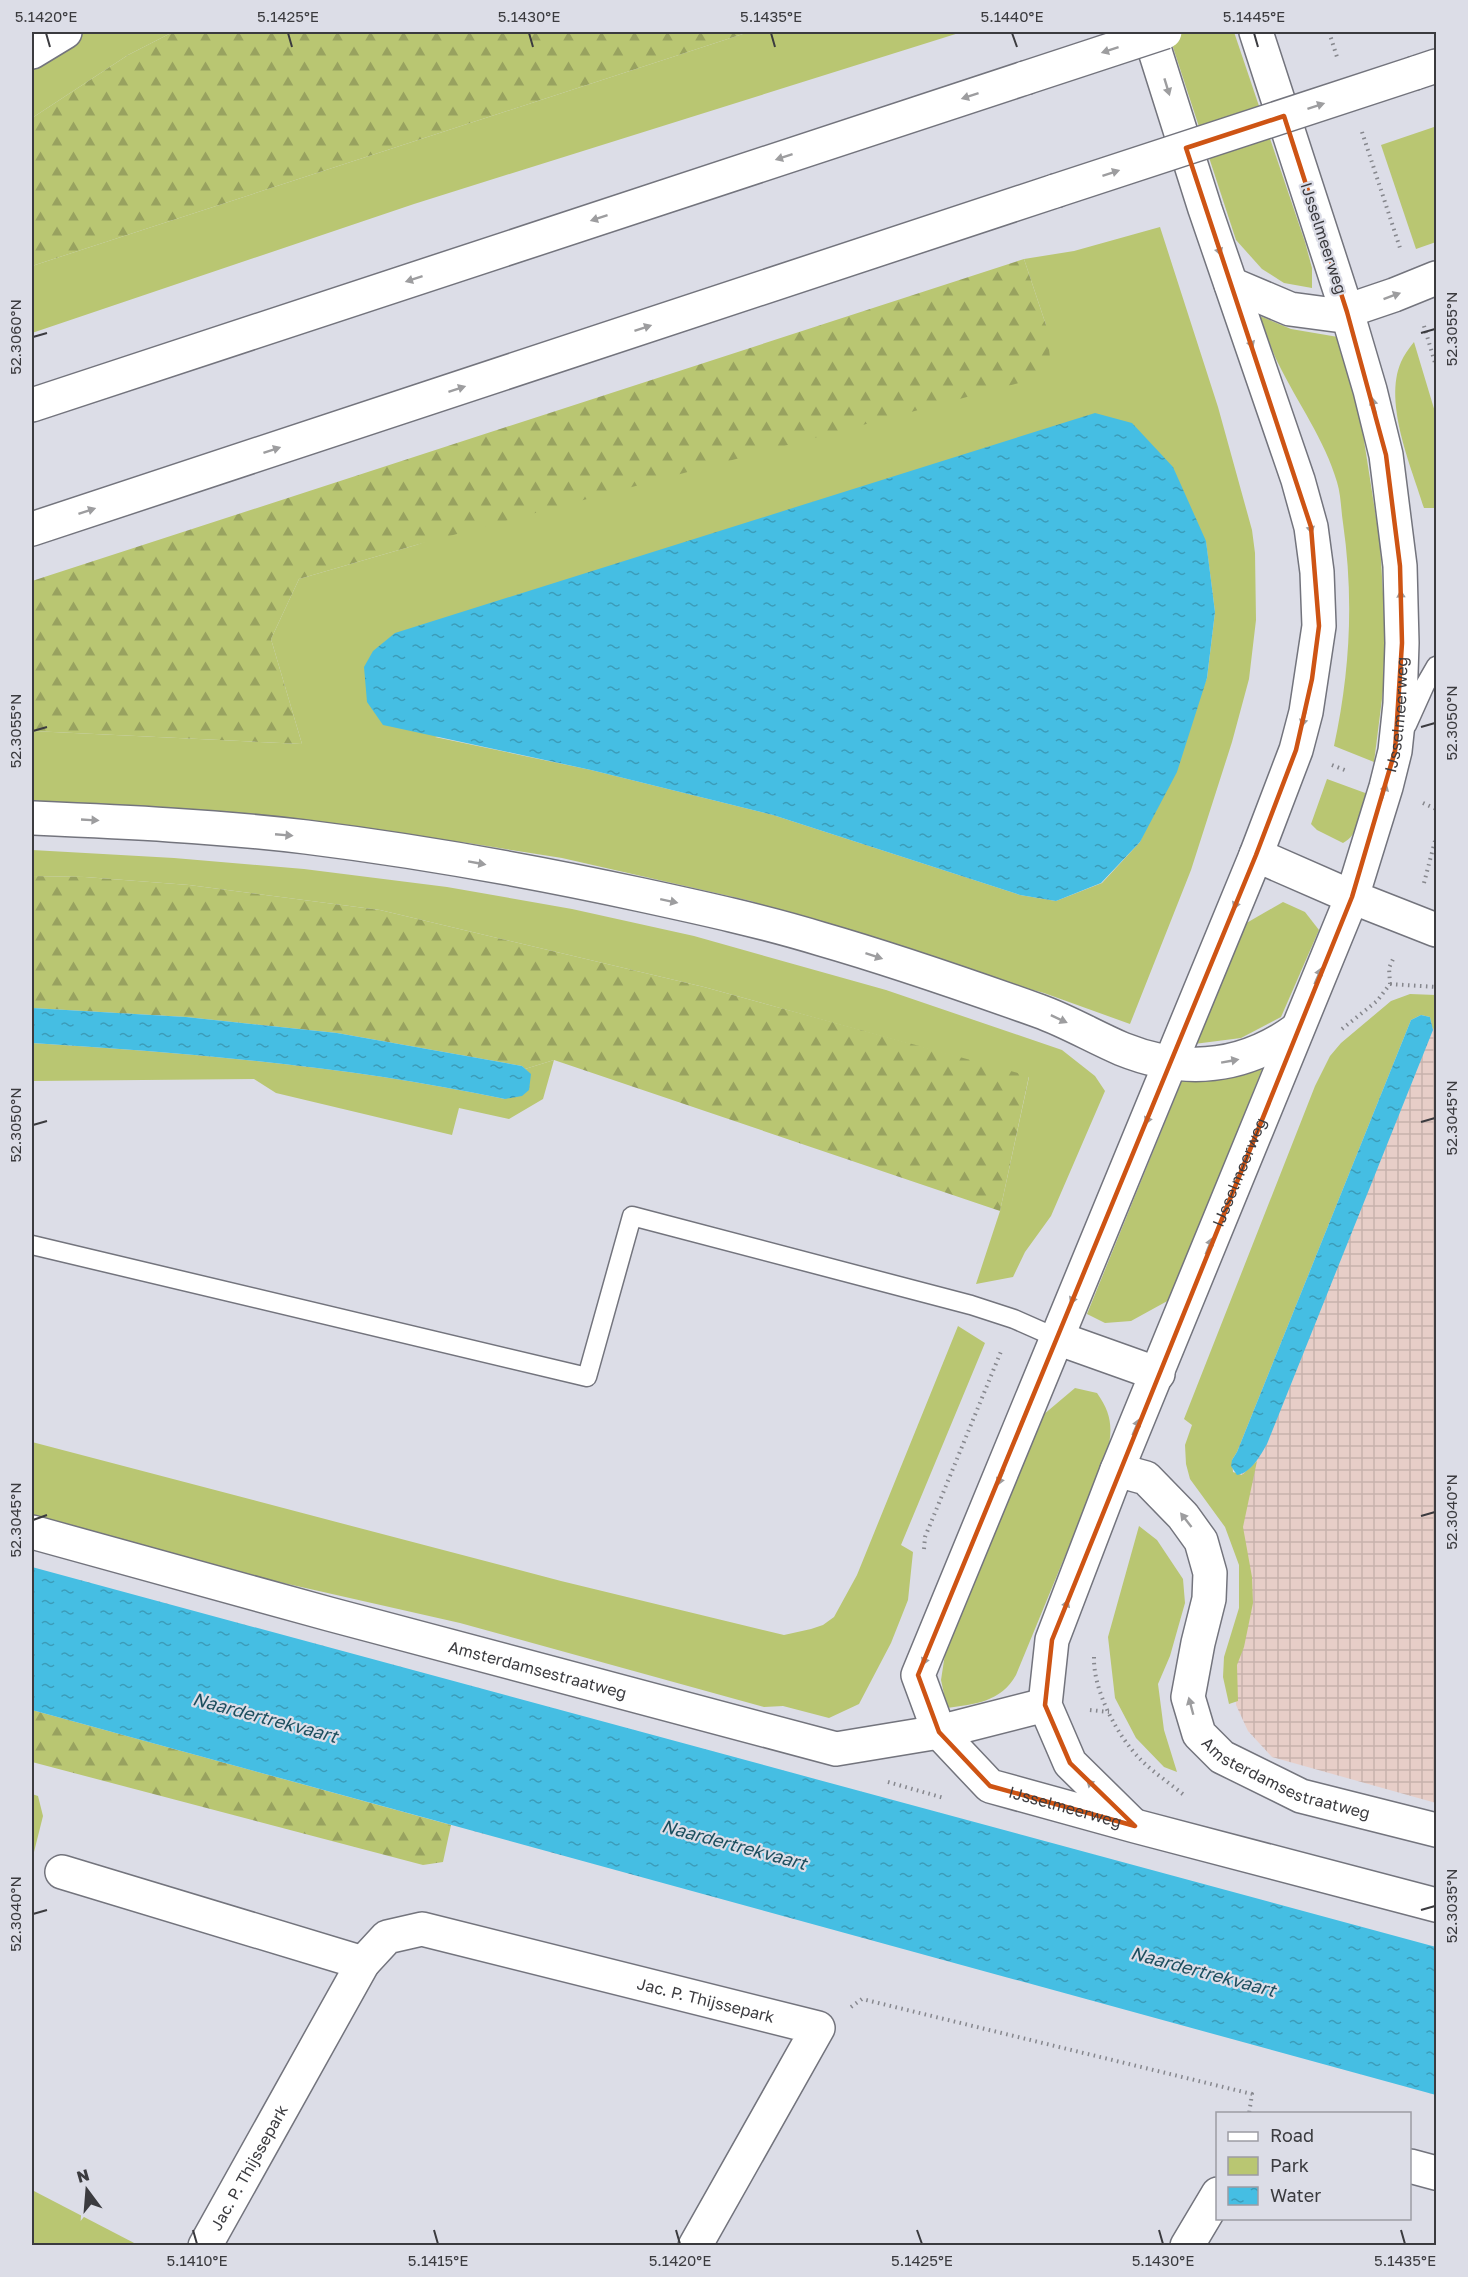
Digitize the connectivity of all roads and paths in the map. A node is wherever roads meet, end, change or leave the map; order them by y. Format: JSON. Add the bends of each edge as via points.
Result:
{"nodes":[{"id":1,"x":65,"y":32,"type":"edge"},
{"id":2,"x":1149,"y":32,"type":"edge"},
{"id":3,"x":1165,"y":32,"type":"edge"},
{"id":4,"x":1256,"y":32,"type":"edge"},
{"id":5,"x":1329,"y":32,"type":"edge"},
{"id":6,"x":32,"y":52,"type":"edge"},
{"id":7,"x":1340,"y":64,"type":"dead end"},
{"id":8,"x":1426,"y":70,"type":"edge"},
{"id":9,"x":1361,"y":129,"type":"dead end"},
{"id":10,"x":1425,"y":283,"type":"edge"},
{"id":11,"x":1231,"y":284,"type":"junction"},
{"id":12,"x":1347,"y":312,"type":"junction"},
{"id":13,"x":1437,"y":366,"type":"edge"},
{"id":14,"x":32,"y":405,"type":"edge"},
{"id":15,"x":32,"y":529,"type":"edge"},
{"id":16,"x":1437,"y":666,"type":"edge"},
{"id":17,"x":1395,"y":751,"type":"junction"},
{"id":18,"x":32,"y":818,"type":"edge"},
{"id":19,"x":1432,"y":851,"type":"dead end"},
{"id":20,"x":1256,"y":855,"type":"junction"},
{"id":21,"x":1437,"y":856,"type":"edge"},
{"id":22,"x":1352,"y":897,"type":"junction"},
{"id":23,"x":1437,"y":930,"type":"edge"},
{"id":24,"x":1390,"y":984,"type":"dead end"},
{"id":25,"x":1437,"y":987,"type":"edge"},
{"id":26,"x":1296,"y":1030,"type":"junction"},
{"id":27,"x":1172,"y":1062,"type":"junction"},
{"id":28,"x":32,"y":1245,"type":"edge"},
{"id":29,"x":1057,"y":1338,"type":"junction"},
{"id":30,"x":1158,"y":1374,"type":"junction"},
{"id":31,"x":1117,"y":1470,"type":"junction"},
{"id":32,"x":32,"y":1532,"type":"edge"},
{"id":33,"x":1045,"y":1705,"type":"junction"},
{"id":34,"x":939,"y":1732,"type":"junction"},
{"id":35,"x":1135,"y":1826,"type":"junction"},
{"id":36,"x":1437,"y":1830,"type":"edge"},
{"id":37,"x":62,"y":1872,"type":"dead end"},
{"id":38,"x":1437,"y":1905,"type":"edge"},
{"id":39,"x":363,"y":1963,"type":"junction"},
{"id":40,"x":818,"y":2028,"type":"junction"},
{"id":41,"x":1249,"y":2112,"type":"edge"},
{"id":42,"x":1411,"y":2166,"type":"edge"},
{"id":43,"x":1437,"y":2173,"type":"edge"},
{"id":44,"x":1216,"y":2197,"type":"edge"},
{"id":45,"x":205,"y":2246,"type":"edge"},
{"id":46,"x":695,"y":2246,"type":"edge"},
{"id":47,"x":1187,"y":2246,"type":"edge"}],
"edges":[{"from":1,"to":6,"type":"main road"},
{"from":2,"to":11,"type":"main road","name":"IJsselmeerweg","one_way":true},
{"from":3,"to":14,"type":"main road","one_way":true,"bridge":true},
{"from":4,"to":12,"type":"main road","name":"IJsselmeerweg"},
{"from":5,"to":7,"type":"path"},
{"from":15,"to":8,"type":"main road","one_way":true,"bridge":true},
{"from":9,"to":10,"type":"path"},
{"from":12,"to":10,"type":"main road","one_way":true},
{"from":10,"to":13,"type":"path"},
{"from":11,"to":12,"type":"main road","via":[[1290,309],[1335,315]]},
{"from":11,"to":20,"type":"main road","name":"IJsselmeerweg","one_way":true,"via":[[1298,480],[1311,527],[1317,572],[1319,626],[1306,712],[1296,750]]},
{"from":17,"to":12,"type":"main road","name":"IJsselmeerweg","one_way":true,"via":[[1402,643],[1400,566],[1386,455]]},
{"from":16,"to":17,"type":"lane"},
{"from":22,"to":17,"type":"main road","name":"IJsselmeerweg","one_way":true},
{"from":18,"to":27,"type":"main road","one_way":true,"via":[[155,823],[305,837],[577,880],[819,938],[1049,1015],[1125,1050]]},
{"from":19,"to":21,"type":"path"},
{"from":20,"to":22,"type":"main road"},
{"from":20,"to":27,"type":"main road","name":"IJsselmeerweg","one_way":true},
{"from":22,"to":23,"type":"main road"},
{"from":26,"to":22,"type":"main road","name":"IJsselmeerweg","one_way":true},
{"from":24,"to":25,"type":"path"},
{"from":27,"to":26,"type":"main road","one_way":true,"via":[[1204,1065],[1239,1059],[1278,1043]]},
{"from":30,"to":26,"type":"main road","name":"IJsselmeerweg","one_way":true},
{"from":27,"to":29,"type":"main road","name":"IJsselmeerweg","one_way":true},
{"from":28,"to":29,"type":"lane","via":[[587,1377],[632,1216],[971,1305],[1014,1318]]},
{"from":29,"to":30,"type":"main road"},
{"from":29,"to":34,"type":"main road","name":"IJsselmeerweg","one_way":true,"via":[[918,1675]]},
{"from":31,"to":30,"type":"main road","name":"IJsselmeerweg","one_way":true},
{"from":33,"to":31,"type":"main road","name":"IJsselmeerweg","one_way":true,"via":[[1052,1640]]},
{"from":36,"to":31,"type":"main road","name":"Amsterdamsestraatweg","one_way":true,"via":[[1301,1796],[1221,1756],[1199,1734],[1188,1697],[1209,1599],[1210,1573],[1201,1541],[1184,1516],[1146,1478]]},
{"from":32,"to":34,"type":"main road","name":"Amsterdamsestraatweg","via":[[836,1749]]},
{"from":33,"to":34,"type":"main road","name":"Amsterdamsestraatweg"},
{"from":35,"to":33,"type":"main road","name":"IJsselmeerweg","one_way":true,"via":[[1070,1763]]},
{"from":34,"to":35,"type":"main road","name":"IJsselmeerweg","via":[[990,1786]]},
{"from":35,"to":38,"type":"main road"},
{"from":37,"to":39,"type":"main road"},
{"from":39,"to":40,"type":"main road","name":"Jac. P. Thijssepark","via":[[387,1937],[422,1929]]},
{"from":39,"to":45,"type":"main road","name":"Jac. P. Thijssepark"},
{"from":40,"to":41,"type":"path","via":[[862,1999],[1252,2094]]},
{"from":40,"to":46,"type":"main road"},
{"from":42,"to":43,"type":"main road"},
{"from":44,"to":47,"type":"main road"}]}
